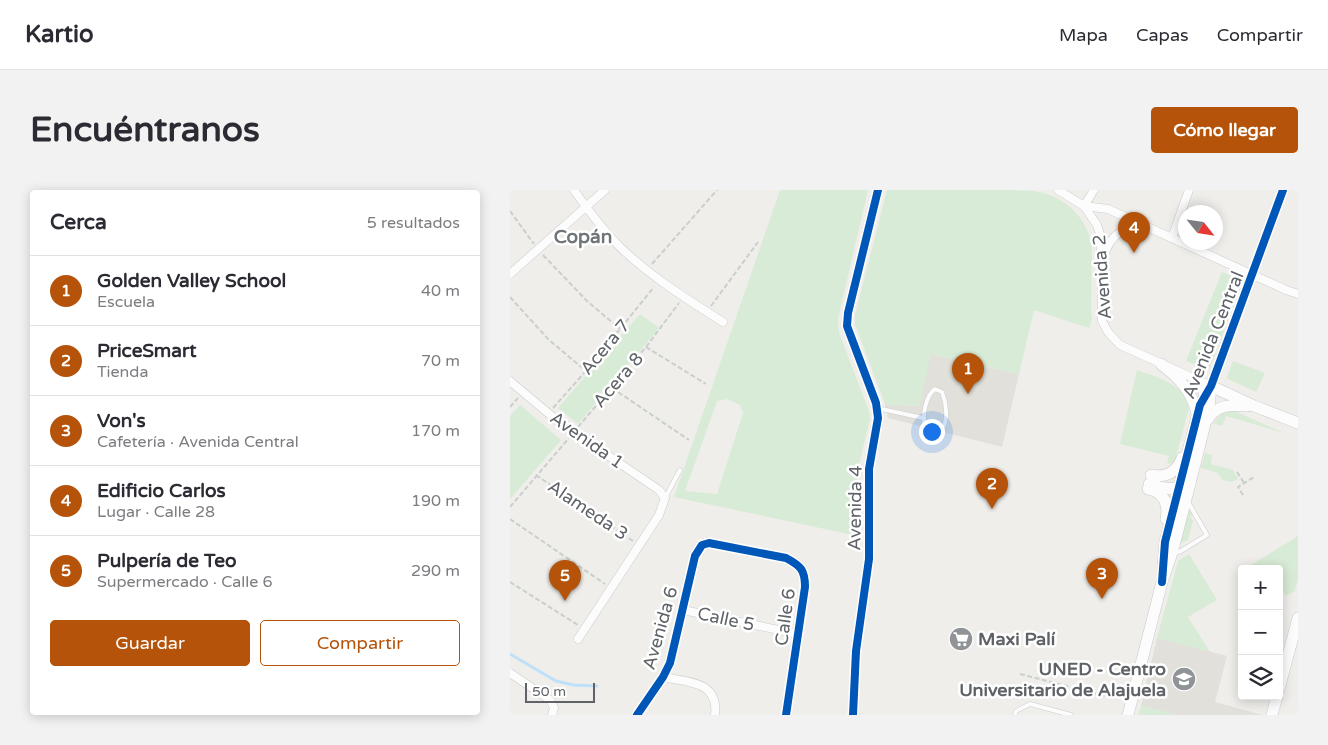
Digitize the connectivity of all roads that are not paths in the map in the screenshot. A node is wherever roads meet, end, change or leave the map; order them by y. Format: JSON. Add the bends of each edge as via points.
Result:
{"nodes":[{"id":1,"x":574,"y":190,"type":"edge"},
{"id":2,"x":605,"y":190,"type":"edge"},
{"id":3,"x":878,"y":190,"type":"edge"},
{"id":4,"x":1059,"y":190,"type":"edge"},
{"id":5,"x":1094,"y":190,"type":"edge"},
{"id":6,"x":1189,"y":190,"type":"edge"},
{"id":7,"x":1283,"y":190,"type":"edge"},
{"id":8,"x":1084,"y":206,"type":"junction"},
{"id":9,"x":586,"y":207,"type":"junction"},
{"id":10,"x":1142,"y":225,"type":"junction"},
{"id":11,"x":1172,"y":238,"type":"junction"},
{"id":12,"x":1102,"y":260,"type":"junction"},
{"id":13,"x":510,"y":274,"type":"edge"},
{"id":14,"x":1253,"y":275,"type":"junction"},
{"id":15,"x":1298,"y":294,"type":"edge"},
{"id":16,"x":723,"y":322,"type":"dead end"},
{"id":17,"x":1161,"y":364,"type":"junction"},
{"id":18,"x":510,"y":381,"type":"edge"},
{"id":19,"x":1199,"y":381,"type":"junction"},
{"id":20,"x":1212,"y":386,"type":"junction"},
{"id":21,"x":1205,"y":398,"type":"junction"},
{"id":22,"x":1254,"y":406,"type":"junction"},
{"id":23,"x":877,"y":408,"type":"junction"},
{"id":24,"x":1198,"y":415,"type":"junction"},
{"id":25,"x":923,"y":418,"type":"junction"},
{"id":26,"x":1298,"y":423,"type":"edge"},
{"id":27,"x":1199,"y":430,"type":"junction"},
{"id":28,"x":680,"y":470,"type":"dead end"},
{"id":29,"x":1150,"y":482,"type":"junction"},
{"id":30,"x":1179,"y":488,"type":"junction"},
{"id":31,"x":665,"y":498,"type":"junction"},
{"id":32,"x":1186,"y":499,"type":"junction"},
{"id":33,"x":1175,"y":521,"type":"junction"},
{"id":34,"x":702,"y":545,"type":"joint"},
{"id":35,"x":1172,"y":553,"type":"junction"},
{"id":36,"x":1163,"y":562,"type":"junction"},
{"id":37,"x":1162,"y":582,"type":"junction"},
{"id":38,"x":683,"y":610,"type":"junction"},
{"id":39,"x":1298,"y":618,"type":"edge"},
{"id":40,"x":798,"y":634,"type":"junction"},
{"id":41,"x":578,"y":639,"type":"dead end"},
{"id":42,"x":510,"y":673,"type":"edge"},
{"id":43,"x":1283,"y":674,"type":"edge"},
{"id":44,"x":663,"y":677,"type":"junction"},
{"id":45,"x":1276,"y":700,"type":"edge"},
{"id":46,"x":553,"y":711,"type":"edge"},
{"id":47,"x":1015,"y":713,"type":"edge"},
{"id":48,"x":1058,"y":713,"type":"edge"},
{"id":49,"x":637,"y":715,"type":"edge"},
{"id":50,"x":714,"y":715,"type":"edge"},
{"id":51,"x":786,"y":715,"type":"edge"},
{"id":52,"x":854,"y":715,"type":"edge"},
{"id":53,"x":1071,"y":715,"type":"edge"},
{"id":54,"x":1128,"y":715,"type":"edge"},
{"id":55,"x":1272,"y":715,"type":"edge"}],
"edges":[{"from":1,"to":9,"type":"street"},
{"from":2,"to":9,"type":"street"},
{"from":3,"to":23,"type":"street","name":"Avenida 4","via":[[847,326]]},
{"from":4,"to":8,"type":"street"},
{"from":5,"to":8,"type":"street"},
{"from":6,"to":11,"type":"street"},
{"from":7,"to":14,"type":"street","name":"Avenida Central"},
{"from":8,"to":10,"type":"street","via":[[1108,209]]},
{"from":8,"to":12,"type":"street","name":"Avenida 2","via":[[1100,231]]},
{"from":9,"to":13,"type":"street"},
{"from":9,"to":16,"type":"street","via":[[621,248],[647,270]]},
{"from":10,"to":11,"type":"street"},
{"from":10,"to":12,"type":"street","via":[[1126,228],[1115,235]]},
{"from":11,"to":14,"type":"street"},
{"from":12,"to":17,"type":"street","name":"Avenida 2","via":[[1102,320],[1105,327],[1113,339],[1127,349]]},
{"from":14,"to":15,"type":"street"},
{"from":14,"to":20,"type":"street","name":"Avenida Central"},
{"from":17,"to":19,"type":"street"},
{"from":17,"to":24,"type":"street","via":[[1188,389]]},
{"from":18,"to":31,"type":"street","name":"Avenida 1","via":[[548,414],[659,490]]},
{"from":19,"to":20,"type":"street"},
{"from":19,"to":21,"type":"street"},
{"from":20,"to":21,"type":"street","name":"Avenida Central"},
{"from":20,"to":22,"type":"street"},
{"from":20,"to":27,"type":"street","name":"Avenida Central"},
{"from":21,"to":24,"type":"street","name":"Avenida Central"},
{"from":21,"to":30,"type":"street","via":[[1186,481]]},
{"from":22,"to":26,"type":"street"},
{"from":22,"to":27,"type":"street","via":[[1218,408]]},
{"from":23,"to":25,"type":"lane"},
{"from":23,"to":52,"type":"street","name":"Avenida 4","via":[[878,423],[869,469],[869,559],[856,651]]},
{"from":24,"to":27,"type":"street","name":"Avenida Central"},
{"from":25,"to":25,"type":"lane","via":[[925,425],[942,429],[944,426],[946,403],[939,390],[932,390]]},
{"from":27,"to":29,"type":"street","via":[[1188,437],[1178,467]]},
{"from":27,"to":30,"type":"street","name":"Avenida Central"},
{"from":27,"to":32,"type":"street","name":"Avenida Central"},
{"from":28,"to":31,"type":"lane"},
{"from":29,"to":30,"type":"street","via":[[1174,490]]},
{"from":29,"to":36,"type":"street","via":[[1167,507],[1161,538]]},
{"from":30,"to":33,"type":"street","name":"Avenida Central"},
{"from":31,"to":41,"type":"street","via":[[659,515]]},
{"from":32,"to":33,"type":"street","name":"Avenida Central"},
{"from":32,"to":35,"type":"lane","via":[[1207,535],[1182,551]]},
{"from":33,"to":35,"type":"street","name":"Avenida Central","via":[[1170,542]]},
{"from":33,"to":36,"type":"street","name":"Avenida Central","via":[[1165,542]]},
{"from":34,"to":38,"type":"street","name":"Avenida 6","via":[[695,556]]},
{"from":34,"to":40,"type":"street","name":"Calle 6","via":[[786,558],[796,563],[805,575]]},
{"from":35,"to":37,"type":"street","name":"Avenida Central"},
{"from":36,"to":37,"type":"street","name":"Avenida Central"},
{"from":37,"to":54,"type":"street","name":"Avenida Central"},
{"from":38,"to":40,"type":"street","name":"Calle 5"},
{"from":38,"to":44,"type":"street","name":"Avenida 6","via":[[670,663]]},
{"from":39,"to":43,"type":"street"},
{"from":40,"to":51,"type":"street","name":"Calle 6"},
{"from":42,"to":46,"type":"street","via":[[550,700]]},
{"from":44,"to":49,"type":"street","name":"Avenida 6"},
{"from":44,"to":50,"type":"street","via":[[706,688],[715,702]]},
{"from":45,"to":55,"type":"street"},
{"from":47,"to":48,"type":"lane","via":[[1030,704]]},
{"from":48,"to":53,"type":"lane"}]}
